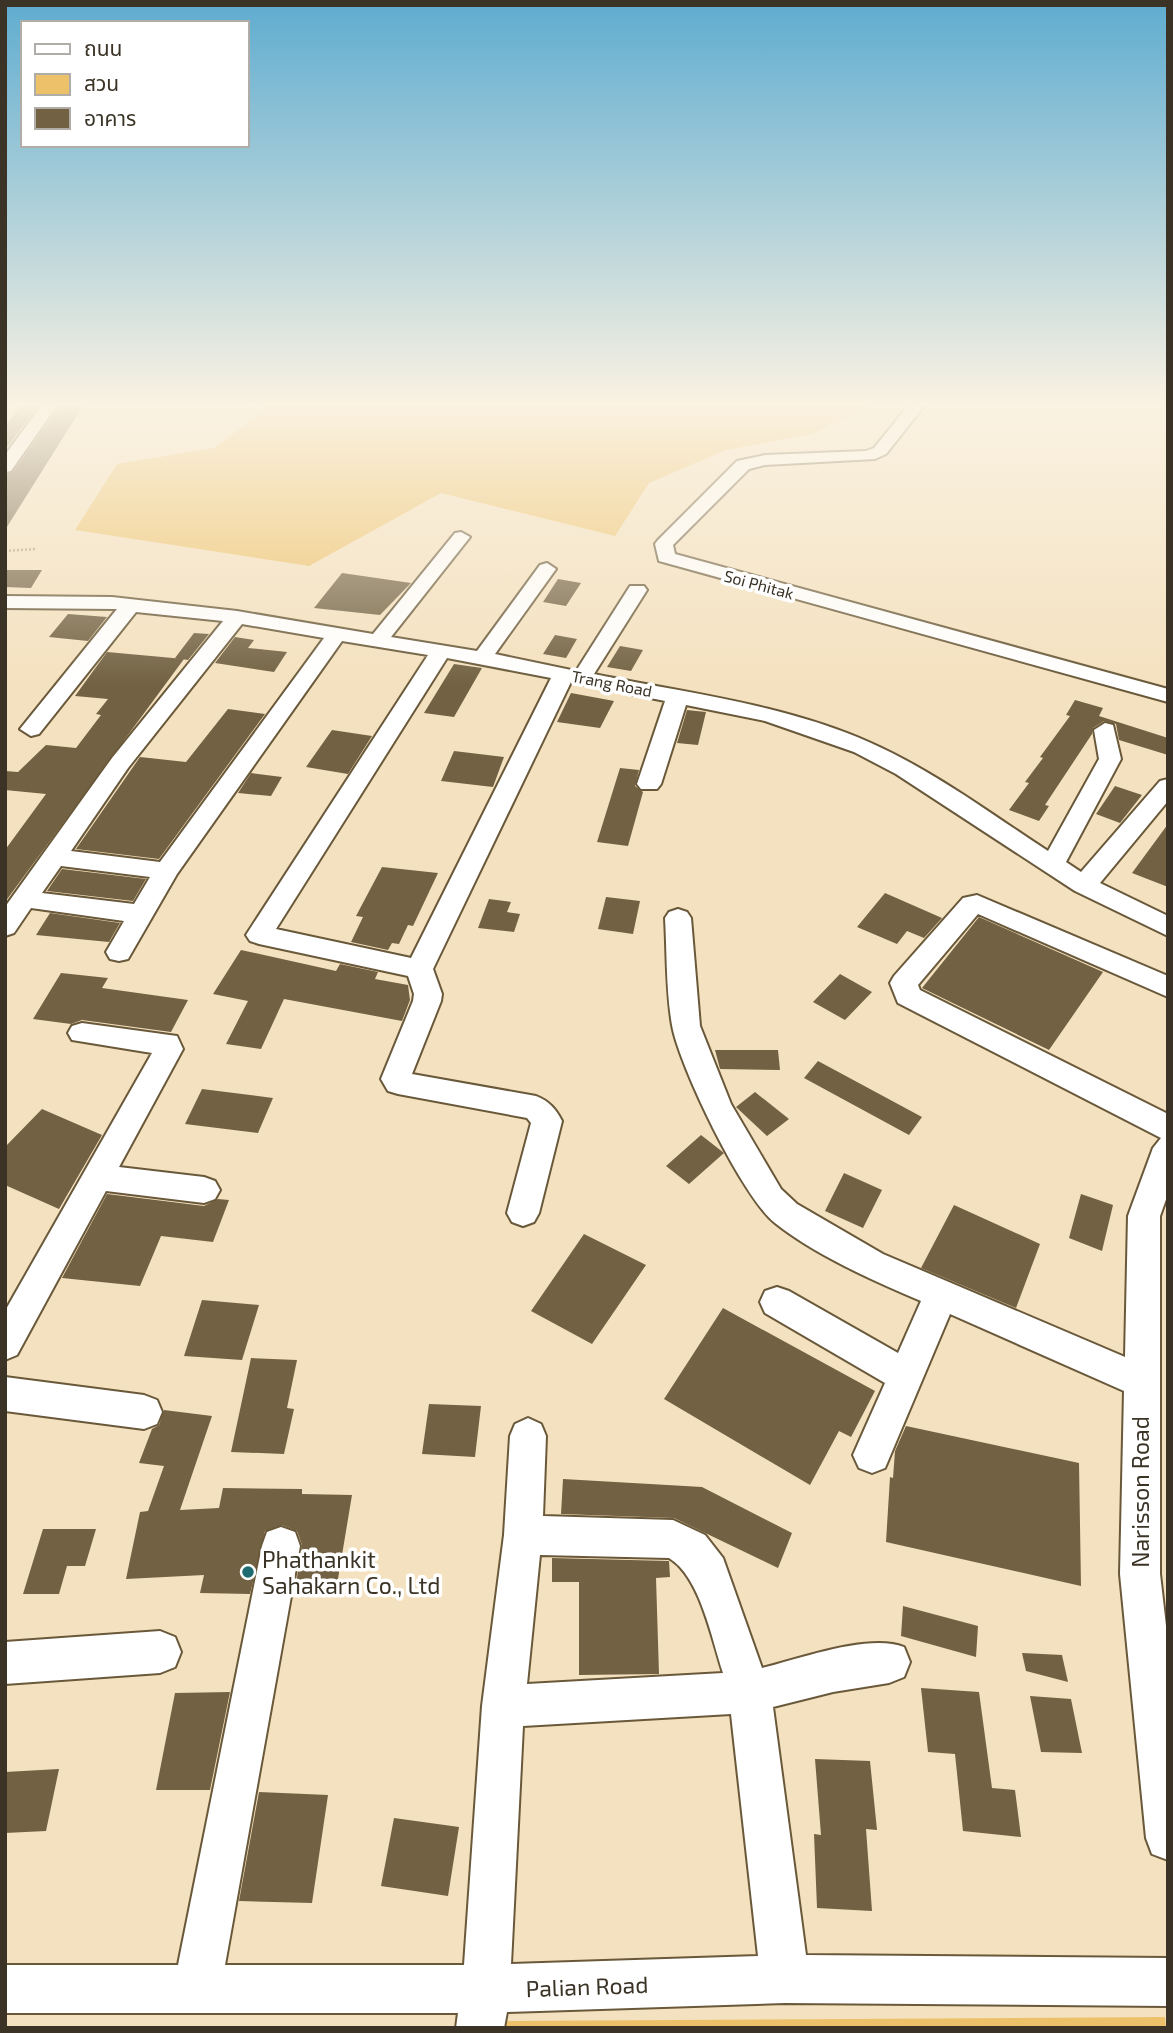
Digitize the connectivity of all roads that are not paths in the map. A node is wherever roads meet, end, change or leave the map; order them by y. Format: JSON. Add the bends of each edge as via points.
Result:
{"nodes":[{"id":1,"x":712,"y":496,"type":"edge"},
{"id":2,"x":461,"y":537,"type":"dead end"},
{"id":3,"x":547,"y":569,"type":"dead end"},
{"id":4,"x":637,"y":590,"type":"dead end"},
{"id":5,"x":5,"y":602,"type":"edge"},
{"id":6,"x":131,"y":604,"type":"junction"},
{"id":7,"x":237,"y":617,"type":"junction"},
{"id":8,"x":337,"y":634,"type":"junction"},
{"id":9,"x":378,"y":640,"type":"junction"},
{"id":10,"x":441,"y":651,"type":"junction"},
{"id":11,"x":482,"y":658,"type":"junction"},
{"id":12,"x":573,"y":676,"type":"junction"},
{"id":13,"x":678,"y":696,"type":"junction"},
{"id":14,"x":1168,"y":696,"type":"edge"},
{"id":15,"x":31,"y":729,"type":"dead end"},
{"id":16,"x":1105,"y":730,"type":"dead end"},
{"id":17,"x":649,"y":784,"type":"dead end"},
{"id":18,"x":1168,"y":786,"type":"edge"},
{"id":19,"x":56,"y":857,"type":"junction"},
{"id":20,"x":1052,"y":866,"type":"junction"},
{"id":21,"x":166,"y":871,"type":"junction"},
{"id":22,"x":1084,"y":885,"type":"junction"},
{"id":23,"x":26,"y":899,"type":"junction"},
{"id":24,"x":141,"y":914,"type":"junction"},
{"id":25,"x":678,"y":918,"type":"dead end"},
{"id":26,"x":5,"y":927,"type":"edge"},
{"id":27,"x":1168,"y":928,"type":"edge"},
{"id":28,"x":119,"y":952,"type":"dead end"},
{"id":29,"x":419,"y":969,"type":"junction"},
{"id":30,"x":1168,"y":987,"type":"edge"},
{"id":31,"x":82,"y":1033,"type":"dead end"},
{"id":32,"x":1168,"y":1128,"type":"edge"},
{"id":33,"x":1167,"y":1150,"type":"edge"},
{"id":34,"x":98,"y":1177,"type":"junction"},
{"id":35,"x":204,"y":1189,"type":"dead end"},
{"id":36,"x":523,"y":1213,"type":"dead end"},
{"id":37,"x":941,"y":1294,"type":"junction"},
{"id":38,"x":777,"y":1302,"type":"dead end"},
{"id":39,"x":5,"y":1345,"type":"edge"},
{"id":40,"x":906,"y":1376,"type":"junction"},
{"id":41,"x":1140,"y":1381,"type":"junction"},
{"id":42,"x":5,"y":1394,"type":"edge"},
{"id":43,"x":144,"y":1412,"type":"dead end"},
{"id":44,"x":528,"y":1436,"type":"dead end"},
{"id":45,"x":872,"y":1455,"type":"dead end"},
{"id":46,"x":523,"y":1535,"type":"junction"},
{"id":47,"x":281,"y":1546,"type":"dead end"},
{"id":48,"x":1156,"y":1616,"type":"edge"},
{"id":49,"x":160,"y":1653,"type":"dead end"},
{"id":50,"x":889,"y":1662,"type":"dead end"},
{"id":51,"x":5,"y":1663,"type":"edge"},
{"id":52,"x":1159,"y":1669,"type":"edge"},
{"id":53,"x":750,"y":1692,"type":"junction"},
{"id":54,"x":503,"y":1706,"type":"junction"},
{"id":55,"x":1168,"y":1838,"type":"edge"},
{"id":56,"x":785,"y":1979,"type":"junction"},
{"id":57,"x":1168,"y":1982,"type":"edge"},
{"id":58,"x":5,"y":1989,"type":"edge"},
{"id":59,"x":197,"y":1989,"type":"junction"},
{"id":60,"x":482,"y":2008,"type":"edge"}],
"edges":[{"from":1,"to":14,"type":"street","name":"Soi Phitak","via":[[664,544],[666,557]]},
{"from":2,"to":9,"type":"street"},
{"from":3,"to":11,"type":"street"},
{"from":4,"to":12,"type":"street"},
{"from":5,"to":6,"type":"street","name":"Trang Road"},
{"from":6,"to":7,"type":"street","name":"Trang Road"},
{"from":6,"to":15,"type":"street"},
{"from":7,"to":8,"type":"street","name":"Trang Road"},
{"from":7,"to":19,"type":"street","via":[[120,763]]},
{"from":8,"to":9,"type":"street","name":"Trang Road"},
{"from":8,"to":21,"type":"street"},
{"from":9,"to":10,"type":"street","name":"Trang Road"},
{"from":10,"to":11,"type":"street","name":"Trang Road"},
{"from":10,"to":29,"type":"street","via":[[259,935]]},
{"from":11,"to":12,"type":"street","name":"Trang Road"},
{"from":12,"to":13,"type":"street","name":"Trang Road"},
{"from":12,"to":29,"type":"street"},
{"from":13,"to":17,"type":"street"},
{"from":13,"to":20,"type":"street","name":"Trang Road","via":[[770,716],[862,747],[904,769]]},
{"from":16,"to":20,"type":"street","via":[[1110,759]]},
{"from":18,"to":22,"type":"street"},
{"from":19,"to":21,"type":"street"},
{"from":19,"to":23,"type":"street"},
{"from":20,"to":22,"type":"street","name":"Trang Road"},
{"from":21,"to":24,"type":"street"},
{"from":22,"to":27,"type":"street","name":"Trang Road"},
{"from":23,"to":24,"type":"street"},
{"from":23,"to":26,"type":"street"},
{"from":24,"to":28,"type":"street"},
{"from":25,"to":37,"type":"street","via":[[686,1026],[717,1107],[770,1198],[786,1214],[871,1264]]},
{"from":29,"to":36,"type":"street","via":[[427,1001],[396,1079],[398,1083],[536,1108],[542,1114],[547,1121]]},
{"from":30,"to":32,"type":"street","via":[[977,904],[972,904],[904,983],[908,996]]},
{"from":31,"to":34,"type":"street","via":[[167,1044],[169,1049]]},
{"from":33,"to":41,"type":"street","name":"Narisson Road","via":[[1144,1216]]},
{"from":34,"to":35,"type":"street"},
{"from":34,"to":39,"type":"street"},
{"from":37,"to":40,"type":"street"},
{"from":37,"to":41,"type":"street"},
{"from":38,"to":40,"type":"street"},
{"from":40,"to":45,"type":"street"},
{"from":41,"to":48,"type":"street","name":"Narisson Road","via":[[1140,1574]]},
{"from":42,"to":43,"type":"street"},
{"from":44,"to":46,"type":"street"},
{"from":46,"to":53,"type":"street","via":[[648,1536],[673,1539],[691,1549],[709,1572]]},
{"from":46,"to":54,"type":"street"},
{"from":47,"to":59,"type":"street"},
{"from":48,"to":52,"type":"street","name":"Narisson Road"},
{"from":49,"to":51,"type":"street"},
{"from":50,"to":53,"type":"street"},
{"from":52,"to":55,"type":"street","name":"Narisson Road"},
{"from":53,"to":54,"type":"street"},
{"from":53,"to":56,"type":"street"},
{"from":54,"to":60,"type":"street"},
{"from":56,"to":57,"type":"street","name":"Palian Road"},
{"from":56,"to":60,"type":"street","name":"Palian Road"},
{"from":58,"to":59,"type":"street","name":"Palian Road"},
{"from":59,"to":60,"type":"street","name":"Palian Road"}]}
